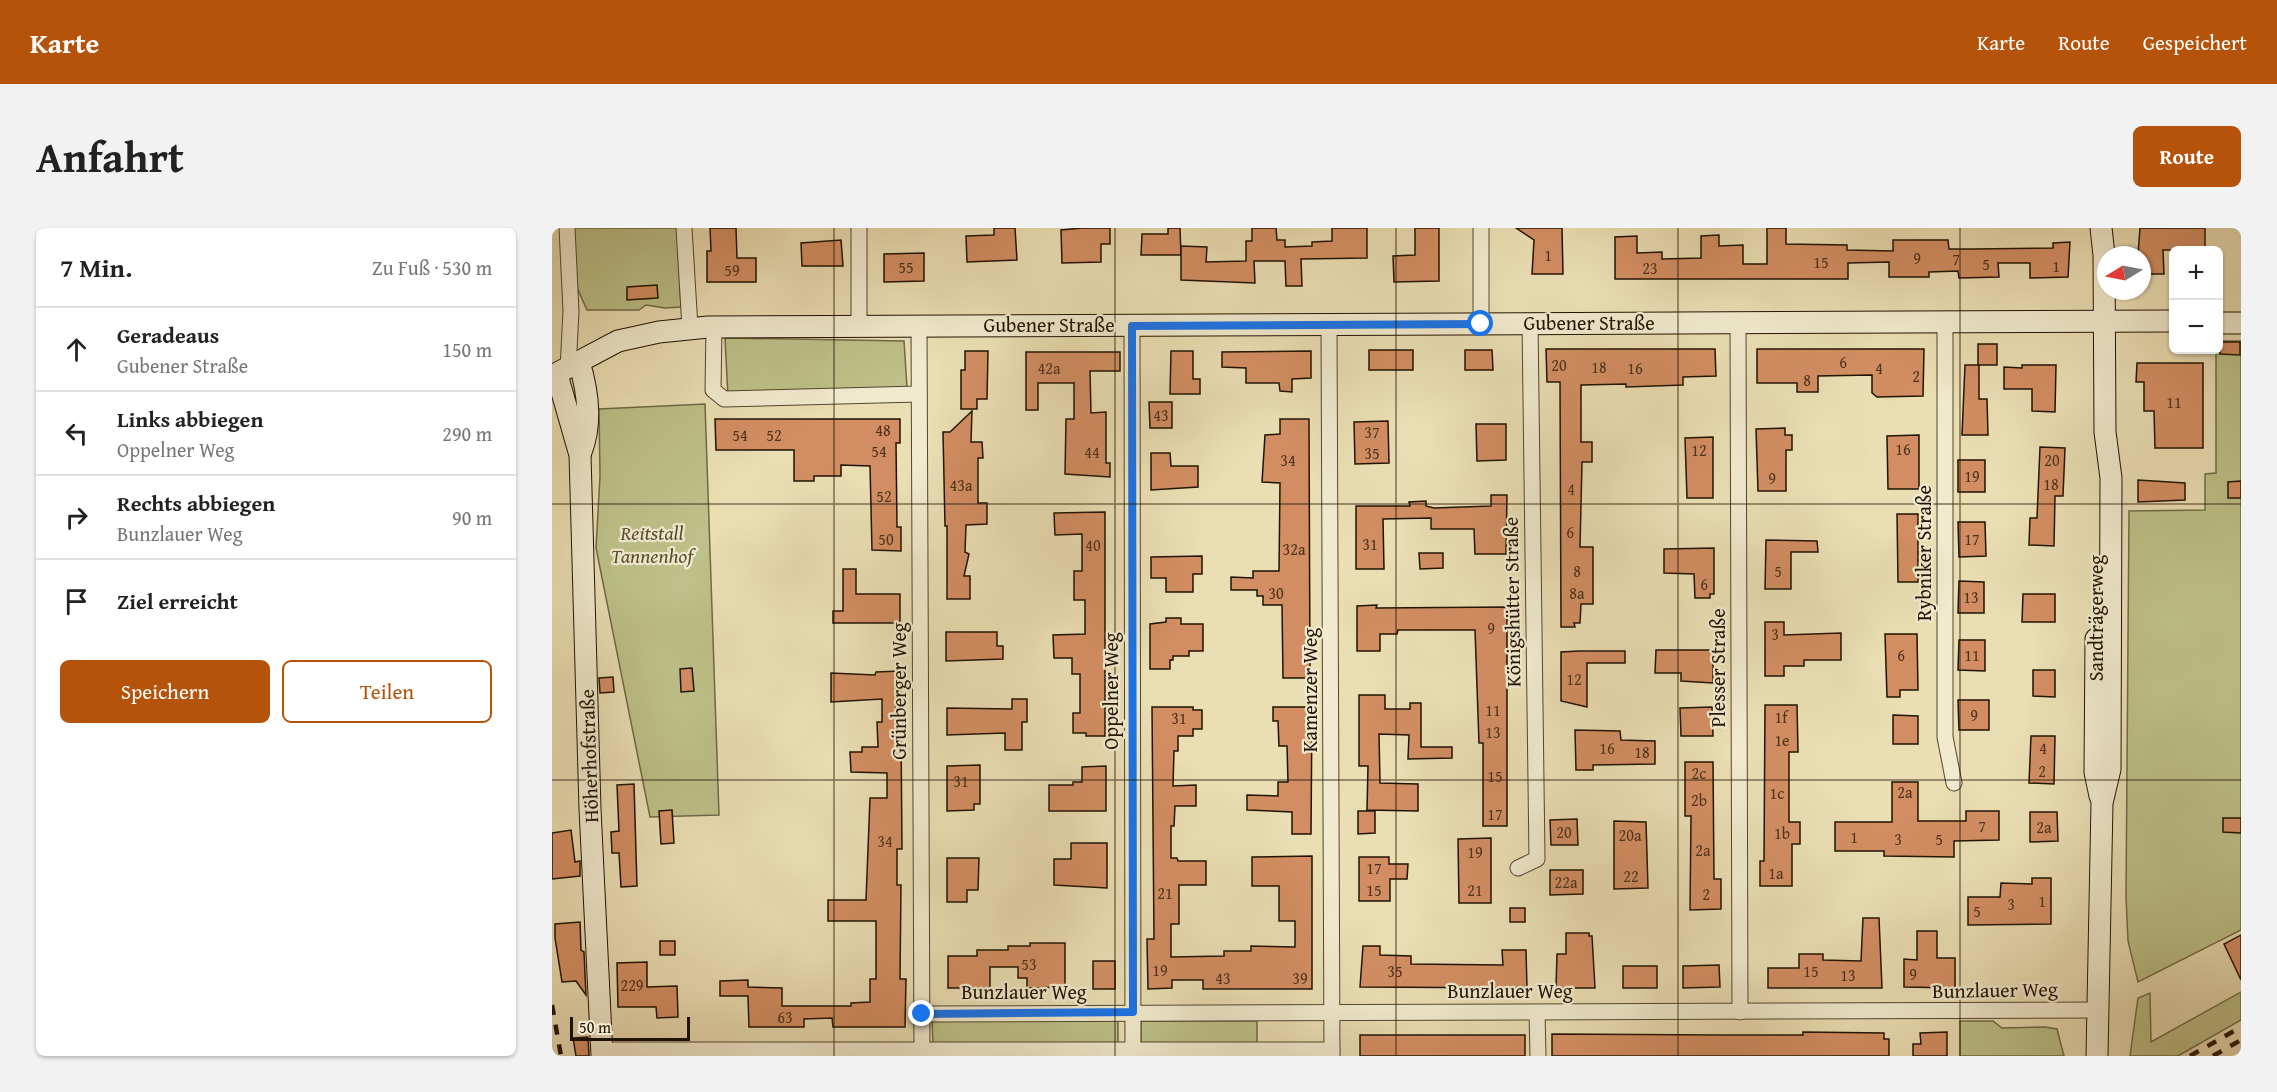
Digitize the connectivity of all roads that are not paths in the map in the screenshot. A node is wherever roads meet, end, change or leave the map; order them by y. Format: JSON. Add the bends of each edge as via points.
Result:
{"nodes":[{"id":1,"x":567,"y":228,"type":"edge"},
{"id":2,"x":684,"y":228,"type":"edge"},
{"id":3,"x":859,"y":228,"type":"edge"},
{"id":4,"x":1481,"y":228,"type":"edge"},
{"id":5,"x":2101,"y":228,"type":"edge"},
{"id":6,"x":2109,"y":228,"type":"edge"},
{"id":7,"x":2103,"y":246,"type":"edge"},
{"id":8,"x":2106,"y":246,"type":"edge"},
{"id":9,"x":2104,"y":300,"type":"edge"},
{"id":10,"x":2104,"y":320,"type":"junction"},
{"id":11,"x":1945,"y":321,"type":"junction"},
{"id":12,"x":2169,"y":321,"type":"edge"},
{"id":13,"x":1530,"y":323,"type":"junction"},
{"id":14,"x":1738,"y":323,"type":"junction"},
{"id":15,"x":2223,"y":323,"type":"edge"},
{"id":16,"x":2241,"y":323,"type":"edge"},
{"id":17,"x":1481,"y":324,"type":"junction"},
{"id":18,"x":919,"y":325,"type":"junction"},
{"id":19,"x":1329,"y":325,"type":"junction"},
{"id":20,"x":859,"y":326,"type":"junction"},
{"id":21,"x":1132,"y":326,"type":"junction"},
{"id":22,"x":714,"y":327,"type":"junction"},
{"id":23,"x":690,"y":328,"type":"junction"},
{"id":24,"x":564,"y":370,"type":"edge"},
{"id":25,"x":919,"y":394,"type":"junction"},
{"id":26,"x":1954,"y":783,"type":"dead end"},
{"id":27,"x":1518,"y":868,"type":"dead end"},
{"id":28,"x":2098,"y":1010,"type":"junction"},
{"id":29,"x":1133,"y":1012,"type":"junction"},
{"id":30,"x":1332,"y":1012,"type":"junction"},
{"id":31,"x":1740,"y":1012,"type":"junction"},
{"id":32,"x":1538,"y":1013,"type":"junction"},
{"id":33,"x":922,"y":1014,"type":"junction"},
{"id":34,"x":602,"y":1053,"type":"edge"},
{"id":35,"x":922,"y":1053,"type":"edge"},
{"id":36,"x":1133,"y":1053,"type":"edge"},
{"id":37,"x":1332,"y":1053,"type":"edge"},
{"id":38,"x":1538,"y":1056,"type":"edge"},
{"id":39,"x":2097,"y":1056,"type":"edge"}],
"edges":[{"from":1,"to":24,"type":"street","name":"Höherhofstraße","via":[[571,311]]},
{"from":2,"to":23,"type":"street"},
{"from":3,"to":20,"type":"street"},
{"from":4,"to":17,"type":"street"},
{"from":5,"to":7,"type":"street","name":"Sandträgerweg"},
{"from":6,"to":8,"type":"street","name":"Sandträgerweg"},
{"from":9,"to":10,"type":"street","name":"Sandträgerweg"},
{"from":10,"to":11,"type":"street","name":"Gubener Straße"},
{"from":10,"to":12,"type":"street","name":"Gubener Straße"},
{"from":10,"to":28,"type":"street","name":"Sandträgerweg","via":[[2105,432],[2097,477],[2095,772],[2102,804]]},
{"from":11,"to":14,"type":"street","name":"Gubener Straße"},
{"from":11,"to":26,"type":"street","name":"Rybniker Straße","via":[[1945,737]]},
{"from":13,"to":14,"type":"street","name":"Gubener Straße"},
{"from":13,"to":17,"type":"street","name":"Gubener Straße"},
{"from":13,"to":27,"type":"street","name":"Königshütter Straße","via":[[1537,859]]},
{"from":14,"to":31,"type":"street","name":"Plesser Straße"},
{"from":15,"to":16,"type":"street"},
{"from":17,"to":19,"type":"street","name":"Gubener Straße"},
{"from":18,"to":20,"type":"street","name":"Gubener Straße"},
{"from":18,"to":21,"type":"street","name":"Gubener Straße"},
{"from":18,"to":25,"type":"street","name":"Grünberger Weg"},
{"from":19,"to":21,"type":"street","name":"Gubener Straße"},
{"from":19,"to":30,"type":"street","name":"Kamenzer Weg"},
{"from":20,"to":22,"type":"street","name":"Gubener Straße"},
{"from":21,"to":29,"type":"street","name":"Oppelner Weg"},
{"from":22,"to":23,"type":"street","name":"Gubener Straße"},
{"from":22,"to":25,"type":"street","via":[[713,390],[724,399]]},
{"from":23,"to":24,"type":"street","name":"Gubener Straße","via":[[618,341]]},
{"from":24,"to":34,"type":"street","name":"Höherhofstraße","via":[[586,383],[588,435],[580,455]]},
{"from":25,"to":33,"type":"street","name":"Grünberger Weg"},
{"from":28,"to":31,"type":"street","name":"Bunzlauer Weg"},
{"from":28,"to":39,"type":"street","name":"Sandträgerweg"},
{"from":29,"to":30,"type":"street","name":"Bunzlauer Weg"},
{"from":29,"to":33,"type":"street","name":"Bunzlauer Weg"},
{"from":29,"to":36,"type":"street","name":"Oppelner Weg"},
{"from":30,"to":32,"type":"street","name":"Bunzlauer Weg"},
{"from":30,"to":37,"type":"street","name":"Kamenzer Weg"},
{"from":31,"to":32,"type":"street","name":"Bunzlauer Weg"},
{"from":32,"to":38,"type":"street"},
{"from":33,"to":35,"type":"street","name":"Grünberger Weg"},
{"from":34,"to":35,"type":"street"},
{"from":35,"to":36,"type":"street"},
{"from":36,"to":37,"type":"street"}]}
